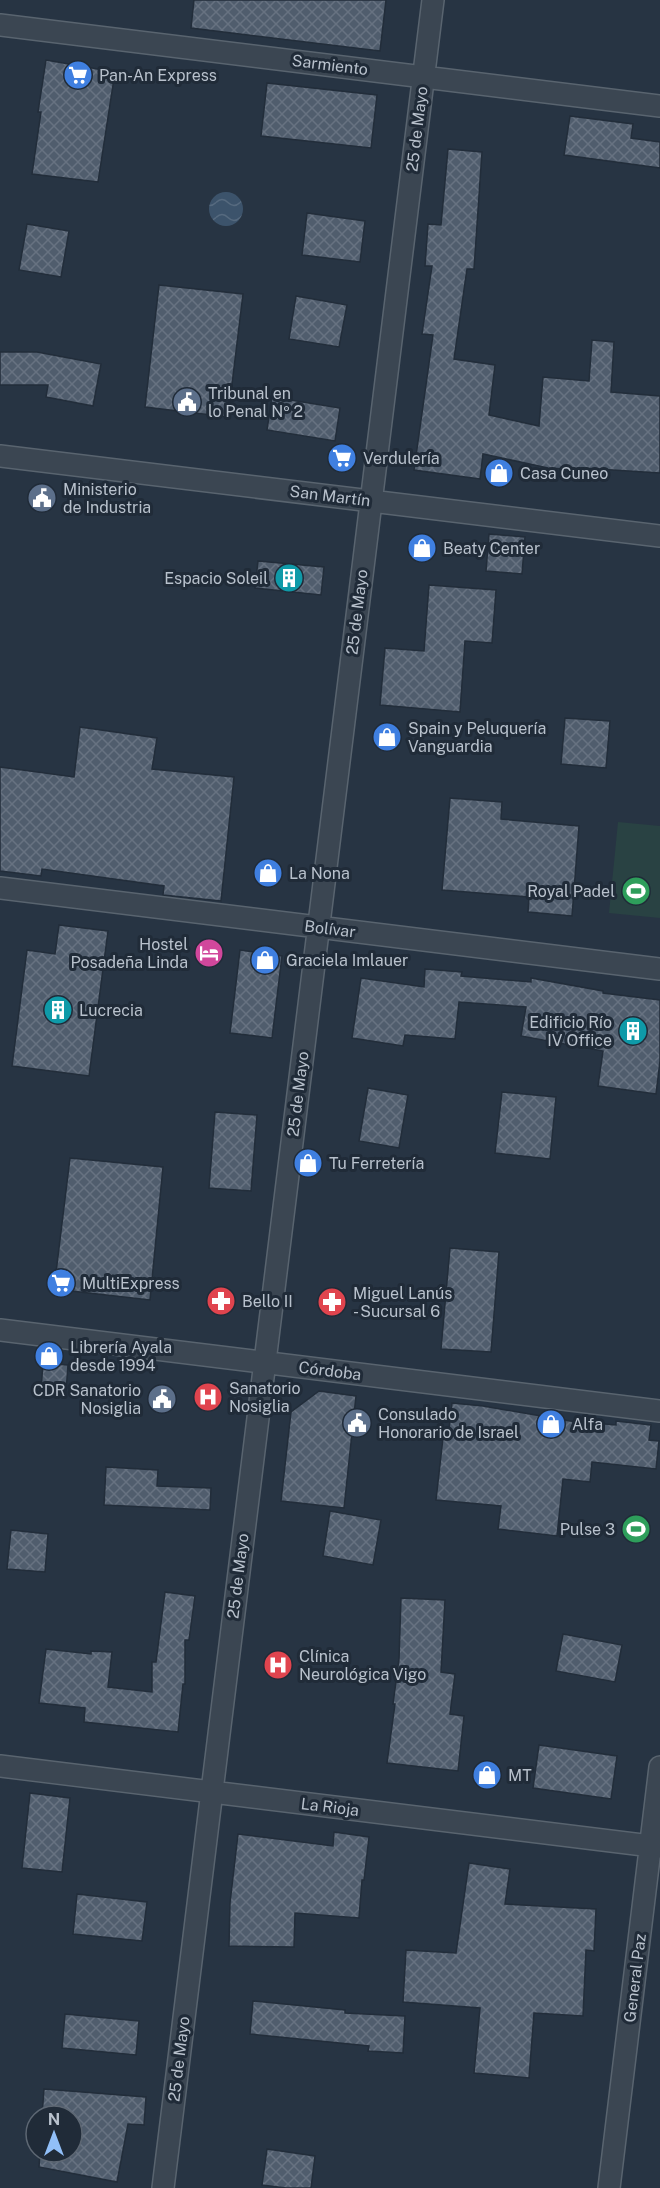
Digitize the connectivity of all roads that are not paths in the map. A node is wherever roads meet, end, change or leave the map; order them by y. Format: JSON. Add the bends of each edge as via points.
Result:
{"nodes":[{"id":1,"x":433,"y":0,"type":"edge"},
{"id":2,"x":0,"y":25,"type":"edge"},
{"id":3,"x":423,"y":77,"type":"junction"},
{"id":4,"x":660,"y":106,"type":"edge"},
{"id":5,"x":0,"y":456,"type":"edge"},
{"id":6,"x":371,"y":501,"type":"junction"},
{"id":7,"x":660,"y":536,"type":"edge"},
{"id":8,"x":0,"y":888,"type":"edge"},
{"id":9,"x":318,"y":927,"type":"junction"},
{"id":10,"x":660,"y":969,"type":"edge"},
{"id":11,"x":0,"y":1330,"type":"edge"},
{"id":12,"x":265,"y":1363,"type":"junction"},
{"id":13,"x":660,"y":1411,"type":"edge"},
{"id":14,"x":0,"y":1767,"type":"edge"},
{"id":15,"x":660,"y":1767,"type":"edge"},
{"id":16,"x":211,"y":1792,"type":"junction"},
{"id":17,"x":655,"y":1847,"type":"edge"},
{"id":18,"x":163,"y":2188,"type":"edge"},
{"id":19,"x":609,"y":2188,"type":"edge"}],
"edges":[{"from":1,"to":3,"type":"street","name":"25 de Mayo"},
{"from":2,"to":3,"type":"street","name":"Sarmiento"},
{"from":3,"to":4,"type":"street","name":"Sarmiento"},
{"from":3,"to":6,"type":"street","name":"25 de Mayo"},
{"from":5,"to":6,"type":"street","name":"San Martín"},
{"from":6,"to":7,"type":"street","name":"San Martín"},
{"from":6,"to":9,"type":"street","name":"25 de Mayo"},
{"from":8,"to":9,"type":"street","name":"Bolívar"},
{"from":9,"to":10,"type":"street","name":"Bolívar"},
{"from":9,"to":12,"type":"street","name":"25 de Mayo"},
{"from":11,"to":12,"type":"street","name":"Córdoba"},
{"from":12,"to":13,"type":"street","name":"Córdoba"},
{"from":12,"to":16,"type":"street","name":"25 de Mayo"},
{"from":14,"to":16,"type":"street","name":"La Rioja"},
{"from":15,"to":17,"type":"street","name":"General Paz"},
{"from":16,"to":17,"type":"street","name":"La Rioja"},
{"from":16,"to":18,"type":"street","name":"25 de Mayo"},
{"from":17,"to":19,"type":"street","name":"General Paz"}]}
